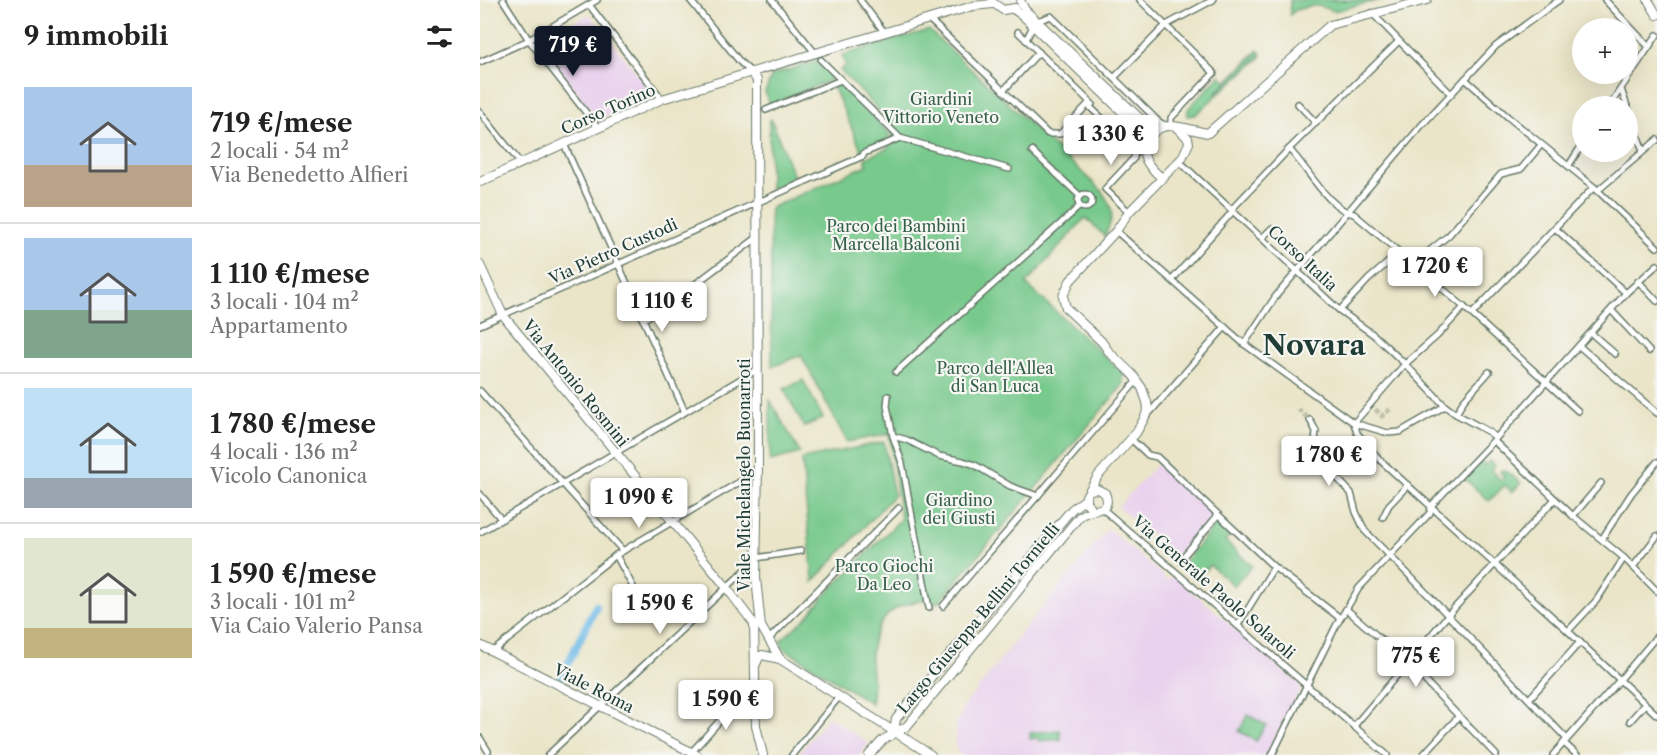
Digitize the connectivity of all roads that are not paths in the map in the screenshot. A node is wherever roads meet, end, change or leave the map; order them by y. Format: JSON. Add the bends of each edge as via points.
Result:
{"nodes":[{"id":1,"x":503,"y":0,"type":"edge"},
{"id":2,"x":597,"y":0,"type":"edge"},
{"id":3,"x":690,"y":0,"type":"edge"},
{"id":4,"x":772,"y":0,"type":"edge"},
{"id":5,"x":860,"y":0,"type":"edge"},
{"id":6,"x":981,"y":0,"type":"edge"},
{"id":7,"x":1140,"y":0,"type":"edge"},
{"id":8,"x":1213,"y":0,"type":"edge"},
{"id":9,"x":1427,"y":0,"type":"edge"},
{"id":10,"x":1558,"y":0,"type":"edge"},
{"id":11,"x":1605,"y":0,"type":"edge"},
{"id":12,"x":1648,"y":0,"type":"edge"},
{"id":13,"x":1022,"y":1,"type":"edge"},
{"id":14,"x":992,"y":2,"type":"edge"},
{"id":15,"x":590,"y":6,"type":"junction"},
{"id":16,"x":973,"y":6,"type":"junction"},
{"id":17,"x":1013,"y":9,"type":"junction"},
{"id":18,"x":1372,"y":13,"type":"junction"},
{"id":19,"x":1657,"y":15,"type":"edge"},
{"id":20,"x":930,"y":20,"type":"junction"},
{"id":21,"x":1035,"y":23,"type":"junction"},
{"id":22,"x":1166,"y":25,"type":"junction"},
{"id":23,"x":1018,"y":32,"type":"dead end"},
{"id":24,"x":885,"y":33,"type":"junction"},
{"id":25,"x":1657,"y":35,"type":"edge"},
{"id":26,"x":529,"y":40,"type":"junction"},
{"id":27,"x":1026,"y":40,"type":"junction"},
{"id":28,"x":1399,"y":41,"type":"junction"},
{"id":29,"x":1649,"y":47,"type":"junction"},
{"id":30,"x":1039,"y":52,"type":"junction"},
{"id":31,"x":818,"y":57,"type":"junction"},
{"id":32,"x":480,"y":62,"type":"edge"},
{"id":33,"x":751,"y":72,"type":"junction"},
{"id":34,"x":1114,"y":78,"type":"junction"},
{"id":35,"x":1465,"y":79,"type":"junction"},
{"id":36,"x":841,"y":80,"type":"junction"},
{"id":37,"x":1621,"y":89,"type":"junction"},
{"id":38,"x":1003,"y":91,"type":"junction"},
{"id":39,"x":1451,"y":94,"type":"junction"},
{"id":40,"x":1616,"y":96,"type":"edge"},
{"id":41,"x":1623,"y":96,"type":"edge"},
{"id":42,"x":663,"y":99,"type":"junction"},
{"id":43,"x":1090,"y":102,"type":"junction"},
{"id":44,"x":1298,"y":104,"type":"dead end"},
{"id":45,"x":766,"y":110,"type":"dead end"},
{"id":46,"x":480,"y":112,"type":"edge"},
{"id":47,"x":1316,"y":123,"type":"junction"},
{"id":48,"x":1173,"y":126,"type":"junction"},
{"id":49,"x":598,"y":128,"type":"junction"},
{"id":50,"x":1157,"y":129,"type":"junction"},
{"id":51,"x":1638,"y":137,"type":"edge"},
{"id":52,"x":900,"y":138,"type":"junction"},
{"id":53,"x":1148,"y":140,"type":"junction"},
{"id":54,"x":1657,"y":140,"type":"edge"},
{"id":55,"x":564,"y":144,"type":"junction"},
{"id":56,"x":1541,"y":145,"type":"junction"},
{"id":57,"x":1289,"y":149,"type":"junction"},
{"id":58,"x":1032,"y":151,"type":"dead end"},
{"id":59,"x":1643,"y":151,"type":"junction"},
{"id":60,"x":1179,"y":160,"type":"junction"},
{"id":61,"x":1572,"y":160,"type":"edge"},
{"id":62,"x":521,"y":164,"type":"junction"},
{"id":63,"x":1569,"y":165,"type":"junction"},
{"id":64,"x":1009,"y":169,"type":"dead end"},
{"id":65,"x":1162,"y":178,"type":"junction"},
{"id":66,"x":480,"y":182,"type":"edge"},
{"id":67,"x":1595,"y":189,"type":"junction"},
{"id":68,"x":1080,"y":196,"type":"junction"},
{"id":69,"x":758,"y":202,"type":"junction"},
{"id":70,"x":1080,"y":206,"type":"junction"},
{"id":71,"x":1232,"y":210,"type":"junction"},
{"id":72,"x":1129,"y":212,"type":"junction"},
{"id":73,"x":1348,"y":213,"type":"junction"},
{"id":74,"x":1271,"y":228,"type":"dead end"},
{"id":75,"x":1555,"y":228,"type":"junction"},
{"id":76,"x":1116,"y":231,"type":"junction"},
{"id":77,"x":758,"y":237,"type":"junction"},
{"id":78,"x":1262,"y":238,"type":"junction"},
{"id":79,"x":1657,"y":247,"type":"edge"},
{"id":80,"x":1399,"y":253,"type":"junction"},
{"id":81,"x":618,"y":263,"type":"junction"},
{"id":82,"x":1413,"y":264,"type":"junction"},
{"id":83,"x":480,"y":265,"type":"edge"},
{"id":84,"x":1657,"y":265,"type":"edge"},
{"id":85,"x":1298,"y":272,"type":"junction"},
{"id":86,"x":1172,"y":280,"type":"junction"},
{"id":87,"x":1638,"y":282,"type":"junction"},
{"id":88,"x":1625,"y":292,"type":"junction"},
{"id":89,"x":1657,"y":301,"type":"edge"},
{"id":90,"x":1464,"y":307,"type":"junction"},
{"id":91,"x":1340,"y":310,"type":"junction"},
{"id":92,"x":1611,"y":310,"type":"junction"},
{"id":93,"x":1472,"y":314,"type":"junction"},
{"id":94,"x":503,"y":315,"type":"junction"},
{"id":95,"x":643,"y":320,"type":"junction"},
{"id":96,"x":480,"y":325,"type":"edge"},
{"id":97,"x":1225,"y":327,"type":"junction"},
{"id":98,"x":1591,"y":333,"type":"junction"},
{"id":99,"x":1244,"y":344,"type":"junction"},
{"id":100,"x":1579,"y":346,"type":"junction"},
{"id":101,"x":1649,"y":351,"type":"dead end"},
{"id":102,"x":1615,"y":354,"type":"dead end"},
{"id":103,"x":1405,"y":364,"type":"junction"},
{"id":104,"x":758,"y":369,"type":"junction"},
{"id":105,"x":896,"y":372,"type":"dead end"},
{"id":106,"x":1489,"y":372,"type":"dead end"},
{"id":107,"x":1546,"y":382,"type":"junction"},
{"id":108,"x":1134,"y":384,"type":"dead end"},
{"id":109,"x":480,"y":391,"type":"edge"},
{"id":110,"x":888,"y":396,"type":"dead end"},
{"id":111,"x":1445,"y":406,"type":"junction"},
{"id":112,"x":1578,"y":411,"type":"dead end"},
{"id":113,"x":685,"y":412,"type":"junction"},
{"id":114,"x":1657,"y":413,"type":"edge"},
{"id":115,"x":1456,"y":414,"type":"junction"},
{"id":116,"x":1144,"y":419,"type":"junction"},
{"id":117,"x":1310,"y":420,"type":"tunnel mouth"},
{"id":118,"x":1354,"y":423,"type":"junction"},
{"id":119,"x":893,"y":436,"type":"junction"},
{"id":120,"x":1131,"y":439,"type":"junction"},
{"id":121,"x":1495,"y":439,"type":"junction"},
{"id":122,"x":615,"y":452,"type":"junction"},
{"id":123,"x":1657,"y":462,"type":"edge"},
{"id":124,"x":758,"y":471,"type":"junction"},
{"id":125,"x":1101,"y":472,"type":"junction"},
{"id":126,"x":563,"y":483,"type":"junction"},
{"id":127,"x":1601,"y":483,"type":"dead end"},
{"id":128,"x":1408,"y":485,"type":"junction"},
{"id":129,"x":1101,"y":489,"type":"junction"},
{"id":130,"x":1090,"y":490,"type":"junction"},
{"id":131,"x":480,"y":494,"type":"edge"},
{"id":132,"x":1040,"y":494,"type":"junction"},
{"id":133,"x":1086,"y":499,"type":"junction"},
{"id":134,"x":1555,"y":499,"type":"junction"},
{"id":135,"x":1431,"y":507,"type":"junction"},
{"id":136,"x":899,"y":508,"type":"dead end"},
{"id":137,"x":1092,"y":509,"type":"junction"},
{"id":138,"x":1103,"y":509,"type":"junction"},
{"id":139,"x":1218,"y":515,"type":"junction"},
{"id":140,"x":1573,"y":516,"type":"junction"},
{"id":141,"x":1383,"y":517,"type":"dead end"},
{"id":142,"x":501,"y":519,"type":"junction"},
{"id":143,"x":673,"y":523,"type":"junction"},
{"id":144,"x":480,"y":532,"type":"edge"},
{"id":145,"x":1657,"y":536,"type":"edge"},
{"id":146,"x":1602,"y":539,"type":"junction"},
{"id":147,"x":623,"y":551,"type":"junction"},
{"id":148,"x":801,"y":551,"type":"dead end"},
{"id":149,"x":616,"y":555,"type":"junction"},
{"id":150,"x":1389,"y":556,"type":"junction"},
{"id":151,"x":1624,"y":558,"type":"junction"},
{"id":152,"x":756,"y":559,"type":"junction"},
{"id":153,"x":1180,"y":559,"type":"dead end"},
{"id":154,"x":1494,"y":564,"type":"junction"},
{"id":155,"x":1274,"y":567,"type":"junction"},
{"id":156,"x":1633,"y":567,"type":"junction"},
{"id":157,"x":727,"y":588,"type":"junction"},
{"id":158,"x":1657,"y":591,"type":"edge"},
{"id":159,"x":640,"y":600,"type":"dead end"},
{"id":160,"x":943,"y":606,"type":"dead end"},
{"id":161,"x":929,"y":608,"type":"dead end"},
{"id":162,"x":1346,"y":608,"type":"junction"},
{"id":163,"x":1447,"y":614,"type":"junction"},
{"id":164,"x":1340,"y":618,"type":"junction"},
{"id":165,"x":1238,"y":625,"type":"junction"},
{"id":166,"x":1568,"y":631,"type":"junction"},
{"id":167,"x":1657,"y":636,"type":"edge"},
{"id":168,"x":768,"y":640,"type":"junction"},
{"id":169,"x":1580,"y":642,"type":"junction"},
{"id":170,"x":484,"y":649,"type":"edge"},
{"id":171,"x":780,"y":659,"type":"junction"},
{"id":172,"x":1407,"y":662,"type":"junction"},
{"id":173,"x":754,"y":668,"type":"junction"},
{"id":174,"x":1619,"y":679,"type":"junction"},
{"id":175,"x":1308,"y":686,"type":"junction"},
{"id":176,"x":755,"y":691,"type":"junction"},
{"id":177,"x":839,"y":697,"type":"junction"},
{"id":178,"x":1529,"y":699,"type":"junction"},
{"id":179,"x":1645,"y":704,"type":"junction"},
{"id":180,"x":908,"y":705,"type":"junction"},
{"id":181,"x":601,"y":706,"type":"junction"},
{"id":182,"x":918,"y":713,"type":"junction"},
{"id":183,"x":1657,"y":715,"type":"edge"},
{"id":184,"x":1459,"y":716,"type":"junction"},
{"id":185,"x":1630,"y":722,"type":"dead end"},
{"id":186,"x":1354,"y":726,"type":"junction"},
{"id":187,"x":894,"y":732,"type":"junction"},
{"id":188,"x":480,"y":738,"type":"edge"},
{"id":189,"x":1565,"y":741,"type":"junction"},
{"id":190,"x":488,"y":751,"type":"dead end"},
{"id":191,"x":692,"y":754,"type":"edge"},
{"id":192,"x":548,"y":755,"type":"edge"},
{"id":193,"x":764,"y":755,"type":"edge"},
{"id":194,"x":792,"y":755,"type":"edge"},
{"id":195,"x":870,"y":755,"type":"edge"},
{"id":196,"x":931,"y":755,"type":"edge"},
{"id":197,"x":1272,"y":755,"type":"edge"},
{"id":198,"x":1387,"y":755,"type":"edge"},
{"id":199,"x":1423,"y":755,"type":"edge"},
{"id":200,"x":1496,"y":755,"type":"edge"},
{"id":201,"x":1552,"y":755,"type":"edge"},
{"id":202,"x":1576,"y":755,"type":"edge"}],
"edges":[{"from":1,"to":26,"type":"street"},
{"from":2,"to":15,"type":"street"},
{"from":3,"to":33,"type":"street"},
{"from":4,"to":31,"type":"street"},
{"from":5,"to":24,"type":"street"},
{"from":6,"to":16,"type":"street"},
{"from":7,"to":22,"type":"street"},
{"from":8,"to":22,"type":"street"},
{"from":9,"to":18,"type":"street"},
{"from":10,"to":35,"type":"street","via":[[1496,46]]},
{"from":11,"to":29,"type":"street"},
{"from":12,"to":19,"type":"street"},
{"from":13,"to":17,"type":"street"},
{"from":13,"to":21,"type":"street"},
{"from":14,"to":16,"type":"street"},
{"from":14,"to":17,"type":"street","via":[[1003,10]]},
{"from":15,"to":26,"type":"street"},
{"from":15,"to":42,"type":"street"},
{"from":16,"to":20,"type":"street","name":"Corso Torino"},
{"from":17,"to":21,"type":"street"},
{"from":18,"to":28,"type":"street"},
{"from":18,"to":48,"type":"street","via":[[1322,30],[1208,133]]},
{"from":20,"to":24,"type":"street","name":"Corso Torino"},
{"from":20,"to":38,"type":"street"},
{"from":21,"to":27,"type":"street"},
{"from":21,"to":34,"type":"street","via":[[1051,16]]},
{"from":21,"to":50,"type":"street","via":[[1149,127]]},
{"from":21,"to":53,"type":"street"},
{"from":22,"to":34,"type":"street"},
{"from":22,"to":48,"type":"street","via":[[1214,73],[1171,118]]},
{"from":23,"to":27,"type":"street"},
{"from":24,"to":31,"type":"street","name":"Corso Torino"},
{"from":25,"to":29,"type":"street"},
{"from":26,"to":32,"type":"street"},
{"from":26,"to":49,"type":"street"},
{"from":27,"to":30,"type":"street"},
{"from":28,"to":39,"type":"street"},
{"from":28,"to":47,"type":"street"},
{"from":29,"to":37,"type":"street"},
{"from":30,"to":38,"type":"street"},
{"from":30,"to":43,"type":"street"},
{"from":31,"to":33,"type":"street","name":"Corso Torino"},
{"from":31,"to":36,"type":"street"},
{"from":33,"to":42,"type":"street","name":"Corso Torino"},
{"from":33,"to":69,"type":"street","name":"Viale Michelangelo Buonarroti","via":[[757,80]]},
{"from":34,"to":48,"type":"street","via":[[1159,122]]},
{"from":35,"to":39,"type":"street"},
{"from":35,"to":56,"type":"street"},
{"from":36,"to":45,"type":"street"},
{"from":36,"to":52,"type":"street"},
{"from":37,"to":40,"type":"street"},
{"from":37,"to":41,"type":"street"},
{"from":38,"to":43,"type":"street","via":[[1048,134],[1060,134]]},
{"from":39,"to":73,"type":"street"},
{"from":42,"to":49,"type":"street","name":"Corso Torino"},
{"from":43,"to":72,"type":"street","via":[[1135,148],[1134,158],[1105,189]]},
{"from":44,"to":47,"type":"street"},
{"from":46,"to":62,"type":"street"},
{"from":47,"to":57,"type":"street"},
{"from":48,"to":50,"type":"street"},
{"from":48,"to":60,"type":"street","via":[[1189,143]]},
{"from":49,"to":55,"type":"street","name":"Corso Torino"},
{"from":50,"to":53,"type":"street"},
{"from":51,"to":59,"type":"street"},
{"from":52,"to":64,"type":"street"},
{"from":52,"to":69,"type":"street","name":"Via Pietro Custodi"},
{"from":53,"to":65,"type":"street","via":[[1145,159]]},
{"from":54,"to":59,"type":"street"},
{"from":55,"to":62,"type":"street","name":"Corso Torino"},
{"from":55,"to":81,"type":"street"},
{"from":56,"to":63,"type":"street"},
{"from":56,"to":82,"type":"street","via":[[1521,169],[1501,174],[1449,235]]},
{"from":57,"to":71,"type":"street"},
{"from":57,"to":73,"type":"street","via":[[1312,180]]},
{"from":58,"to":68,"type":"street"},
{"from":59,"to":67,"type":"street"},
{"from":60,"to":65,"type":"street"},
{"from":60,"to":71,"type":"street","name":"Corso Italia"},
{"from":61,"to":63,"type":"street"},
{"from":62,"to":66,"type":"street","name":"Corso Torino"},
{"from":63,"to":67,"type":"street"},
{"from":65,"to":72,"type":"street"},
{"from":67,"to":75,"type":"street"},
{"from":67,"to":79,"type":"street"},
{"from":68,"to":70,"type":"street"},
{"from":68,"to":70,"type":"street","via":[[1087,194],[1092,201],[1089,207]]},
{"from":69,"to":77,"type":"street","name":"Viale Michelangelo Buonarroti"},
{"from":69,"to":81,"type":"street","name":"Via Pietro Custodi"},
{"from":70,"to":105,"type":"street"},
{"from":71,"to":78,"type":"street","name":"Corso Italia"},
{"from":71,"to":86,"type":"street"},
{"from":72,"to":76,"type":"street"},
{"from":73,"to":80,"type":"street"},
{"from":73,"to":85,"type":"street"},
{"from":74,"to":78,"type":"street"},
{"from":75,"to":88,"type":"street"},
{"from":75,"to":93,"type":"street"},
{"from":76,"to":86,"type":"street"},
{"from":76,"to":116,"type":"street","via":[[1070,281],[1063,296],[1066,308],[1142,388],[1148,409]]},
{"from":77,"to":95,"type":"street"},
{"from":77,"to":104,"type":"street","name":"Viale Michelangelo Buonarroti"},
{"from":78,"to":85,"type":"street","name":"Corso Italia"},
{"from":80,"to":82,"type":"street"},
{"from":80,"to":91,"type":"street"},
{"from":81,"to":94,"type":"street","name":"Via Pietro Custodi"},
{"from":81,"to":95,"type":"street"},
{"from":82,"to":90,"type":"street"},
{"from":83,"to":94,"type":"street","name":"Via Antonio Rosmini"},
{"from":84,"to":87,"type":"street"},
{"from":85,"to":91,"type":"street","name":"Corso Italia"},
{"from":85,"to":99,"type":"street","via":[[1276,296]]},
{"from":86,"to":97,"type":"street"},
{"from":87,"to":88,"type":"street"},
{"from":87,"to":89,"type":"street"},
{"from":88,"to":92,"type":"street"},
{"from":90,"to":93,"type":"street"},
{"from":90,"to":103,"type":"street"},
{"from":91,"to":103,"type":"street","name":"Corso Italia"},
{"from":92,"to":98,"type":"street"},
{"from":92,"to":101,"type":"street"},
{"from":93,"to":107,"type":"street"},
{"from":94,"to":96,"type":"street","name":"Via Pietro Custodi"},
{"from":94,"to":122,"type":"street","name":"Via Antonio Rosmini"},
{"from":95,"to":113,"type":"street"},
{"from":97,"to":99,"type":"street"},
{"from":97,"to":116,"type":"street"},
{"from":98,"to":100,"type":"street"},
{"from":98,"to":102,"type":"street"},
{"from":99,"to":118,"type":"street"},
{"from":100,"to":107,"type":"street"},
{"from":100,"to":114,"type":"street"},
{"from":103,"to":111,"type":"street","name":"Corso Italia"},
{"from":103,"to":118,"type":"street"},
{"from":104,"to":113,"type":"street"},
{"from":104,"to":124,"type":"street","name":"Viale Michelangelo Buonarroti"},
{"from":106,"to":115,"type":"street"},
{"from":107,"to":112,"type":"street"},
{"from":107,"to":121,"type":"street"},
{"from":108,"to":132,"type":"street"},
{"from":109,"to":126,"type":"street"},
{"from":110,"to":119,"type":"street"},
{"from":111,"to":115,"type":"street","name":"Corso Italia"},
{"from":111,"to":118,"type":"street","via":[[1400,432],[1388,433]]},
{"from":113,"to":122,"type":"street"},
{"from":115,"to":121,"type":"street","name":"Corso Italia"},
{"from":116,"to":120,"type":"street"},
{"from":117,"to":150,"type":"street","via":[[1316,431],[1317,459],[1351,493],[1365,531]]},
{"from":118,"to":128,"type":"street","via":[[1357,433],[1380,460]]},
{"from":119,"to":132,"type":"street","via":[[939,456],[975,465],[1010,486]]},
{"from":119,"to":161,"type":"street","via":[[902,463]]},
{"from":120,"to":125,"type":"street"},
{"from":120,"to":139,"type":"street","via":[[1148,455],[1157,457]]},
{"from":121,"to":134,"type":"street","name":"Corso Italia"},
{"from":121,"to":135,"type":"street"},
{"from":122,"to":126,"type":"street"},
{"from":122,"to":143,"type":"street","name":"Via Antonio Rosmini"},
{"from":123,"to":146,"type":"street"},
{"from":124,"to":143,"type":"street"},
{"from":124,"to":152,"type":"street","name":"Viale Michelangelo Buonarroti"},
{"from":125,"to":129,"type":"street"},
{"from":125,"to":130,"type":"street"},
{"from":126,"to":142,"type":"street"},
{"from":126,"to":147,"type":"street"},
{"from":127,"to":140,"type":"street"},
{"from":128,"to":135,"type":"street"},
{"from":128,"to":141,"type":"street"},
{"from":129,"to":130,"type":"street"},
{"from":129,"to":138,"type":"street","via":[[1107,498]]},
{"from":130,"to":133,"type":"street"},
{"from":131,"to":142,"type":"street"},
{"from":132,"to":160,"type":"street"},
{"from":133,"to":137,"type":"street"},
{"from":133,"to":180,"type":"street","name":"Largo Giuseppa Bellini Tornielli","via":[[1072,509]]},
{"from":134,"to":140,"type":"street","name":"Corso Italia"},
{"from":134,"to":154,"type":"street"},
{"from":135,"to":150,"type":"street","via":[[1430,513]]},
{"from":135,"to":154,"type":"street"},
{"from":136,"to":168,"type":"street"},
{"from":137,"to":138,"type":"street"},
{"from":137,"to":182,"type":"street","name":"Largo Giuseppa Bellini Tornielli","via":[[1079,517]]},
{"from":138,"to":165,"type":"street","name":"Via Generale Paolo Solaroli"},
{"from":139,"to":153,"type":"street"},
{"from":139,"to":155,"type":"street"},
{"from":140,"to":146,"type":"street","name":"Corso Italia"},
{"from":142,"to":144,"type":"street"},
{"from":143,"to":147,"type":"street"},
{"from":143,"to":157,"type":"street","name":"Via Antonio Rosmini"},
{"from":145,"to":156,"type":"street"},
{"from":146,"to":151,"type":"street","name":"Corso Italia"},
{"from":147,"to":149,"type":"street"},
{"from":148,"to":152,"type":"street"},
{"from":149,"to":159,"type":"street"},
{"from":149,"to":170,"type":"street"},
{"from":150,"to":162,"type":"street"},
{"from":150,"to":163,"type":"street"},
{"from":151,"to":156,"type":"street","name":"Corso Italia"},
{"from":151,"to":166,"type":"street","via":[[1596,601]]},
{"from":152,"to":157,"type":"street"},
{"from":152,"to":168,"type":"street","name":"Viale Michelangelo Buonarroti","via":[[758,612]]},
{"from":154,"to":163,"type":"street"},
{"from":154,"to":166,"type":"street"},
{"from":155,"to":164,"type":"street"},
{"from":155,"to":165,"type":"street"},
{"from":156,"to":158,"type":"street","name":"Corso Italia"},
{"from":157,"to":173,"type":"street","name":"Via Antonio Rosmini","via":[[753,624]]},
{"from":157,"to":181,"type":"street"},
{"from":162,"to":164,"type":"street"},
{"from":162,"to":172,"type":"street"},
{"from":163,"to":172,"type":"street"},
{"from":163,"to":178,"type":"street"},
{"from":164,"to":175,"type":"street"},
{"from":165,"to":175,"type":"street","name":"Via Generale Paolo Solaroli"},
{"from":166,"to":169,"type":"street"},
{"from":167,"to":174,"type":"street"},
{"from":168,"to":171,"type":"street","name":"Viale Michelangelo Buonarroti"},
{"from":169,"to":174,"type":"street"},
{"from":169,"to":178,"type":"street"},
{"from":170,"to":181,"type":"street","name":"Viale Roma"},
{"from":171,"to":173,"type":"street","via":[[762,655]]},
{"from":171,"to":177,"type":"street"},
{"from":172,"to":184,"type":"street"},
{"from":172,"to":186,"type":"street"},
{"from":173,"to":176,"type":"street"},
{"from":174,"to":179,"type":"street"},
{"from":174,"to":189,"type":"street"},
{"from":175,"to":186,"type":"street","name":"Via Generale Paolo Solaroli"},
{"from":175,"to":197,"type":"street"},
{"from":176,"to":191,"type":"street","via":[[746,691]]},
{"from":176,"to":193,"type":"street","via":[[756,726]]},
{"from":177,"to":187,"type":"street"},
{"from":177,"to":194,"type":"street"},
{"from":178,"to":189,"type":"street"},
{"from":179,"to":183,"type":"street"},
{"from":179,"to":185,"type":"street"},
{"from":180,"to":182,"type":"street"},
{"from":180,"to":187,"type":"street","name":"Largo Giuseppa Bellini Tornielli","via":[[896,719]]},
{"from":181,"to":191,"type":"street","name":"Viale Roma"},
{"from":181,"to":192,"type":"street"},
{"from":182,"to":187,"type":"street","name":"Largo Giuseppa Bellini Tornielli","via":[[906,727]]},
{"from":184,"to":199,"type":"street"},
{"from":184,"to":200,"type":"street"},
{"from":186,"to":198,"type":"street","name":"Via Generale Paolo Solaroli"},
{"from":187,"to":195,"type":"street"},
{"from":187,"to":196,"type":"street"},
{"from":188,"to":190,"type":"street"},
{"from":189,"to":201,"type":"street"},
{"from":189,"to":202,"type":"street"}]}
